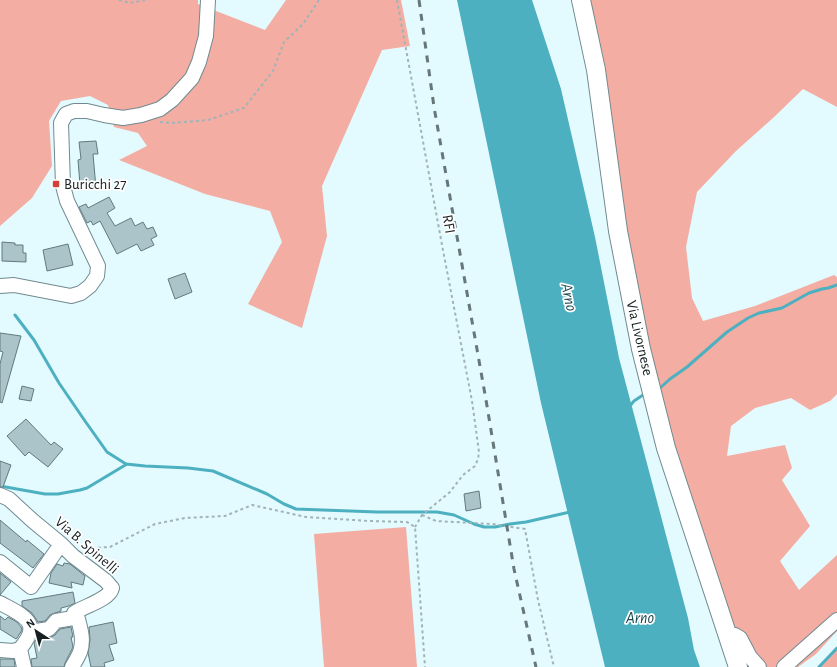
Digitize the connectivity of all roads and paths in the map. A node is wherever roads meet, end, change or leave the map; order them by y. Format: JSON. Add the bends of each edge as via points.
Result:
{"nodes":[{"id":1,"x":119,"y":0,"type":"edge"},
{"id":2,"x":145,"y":0,"type":"edge"},
{"id":3,"x":208,"y":0,"type":"edge"},
{"id":4,"x":319,"y":0,"type":"edge"},
{"id":5,"x":397,"y":0,"type":"edge"},
{"id":6,"x":581,"y":0,"type":"edge"},
{"id":7,"x":157,"y":122,"type":"dead end"},
{"id":8,"x":0,"y":286,"type":"edge"},
{"id":9,"x":0,"y":495,"type":"edge"},
{"id":10,"x":422,"y":516,"type":"junction"},
{"id":11,"x":415,"y":527,"type":"junction"},
{"id":12,"x":61,"y":544,"type":"junction"},
{"id":13,"x":0,"y":562,"type":"edge"},
{"id":14,"x":0,"y":603,"type":"edge"},
{"id":15,"x":73,"y":618,"type":"junction"},
{"id":16,"x":837,"y":620,"type":"edge"},
{"id":17,"x":30,"y":629,"type":"junction"},
{"id":18,"x":728,"y":636,"type":"junction"},
{"id":19,"x":11,"y":650,"type":"edge"},
{"id":20,"x":24,"y":667,"type":"edge"},
{"id":21,"x":72,"y":667,"type":"edge"},
{"id":22,"x":425,"y":667,"type":"edge"},
{"id":23,"x":554,"y":667,"type":"edge"},
{"id":24,"x":738,"y":667,"type":"edge"},
{"id":25,"x":759,"y":667,"type":"edge"},
{"id":26,"x":784,"y":667,"type":"edge"}],
"edges":[{"from":1,"to":2,"type":"path","via":[[130,3]]},
{"from":3,"to":8,"type":"street","via":[[206,36],[199,62],[192,78],[172,100],[160,109],[123,118],[74,111],[66,114],[61,123],[63,186],[67,201],[98,266],[97,276],[90,286],[81,293],[71,296],[14,285]]},
{"from":4,"to":7,"type":"path","via":[[303,24],[284,42],[273,71],[244,108],[208,120]]},
{"from":5,"to":10,"type":"path","name":"RFI","via":[[472,401],[479,452],[475,466]]},
{"from":6,"to":18,"type":"main road","name":"Via Livornese","via":[[596,70],[618,231],[641,349],[666,448]]},
{"from":9,"to":12,"type":"street","name":"Via B. Spinelli","via":[[9,499]]},
{"from":10,"to":11,"type":"path"},
{"from":10,"to":23,"type":"path","via":[[436,521],[492,524],[525,529]]},
{"from":11,"to":12,"type":"path","via":[[408,522],[306,517],[252,505],[224,516],[185,518],[155,524],[110,547],[93,548]]},
{"from":11,"to":22,"type":"path"},
{"from":12,"to":13,"type":"street","via":[[32,587]]},
{"from":12,"to":15,"type":"street","name":"Via B. Spinelli","via":[[112,588],[111,593],[102,600],[80,609],[74,613]]},
{"from":14,"to":17,"type":"street","via":[[26,619]]},
{"from":15,"to":17,"type":"street","via":[[56,621],[49,629]]},
{"from":15,"to":21,"type":"street","via":[[78,619],[82,642]]},
{"from":16,"to":26,"type":"street"},
{"from":17,"to":19,"type":"street","via":[[24,644]]},
{"from":18,"to":24,"type":"main road","name":"Via Livornese"},
{"from":18,"to":25,"type":"street","via":[[735,635],[740,638],[750,657]]},
{"from":19,"to":20,"type":"street"}]}
